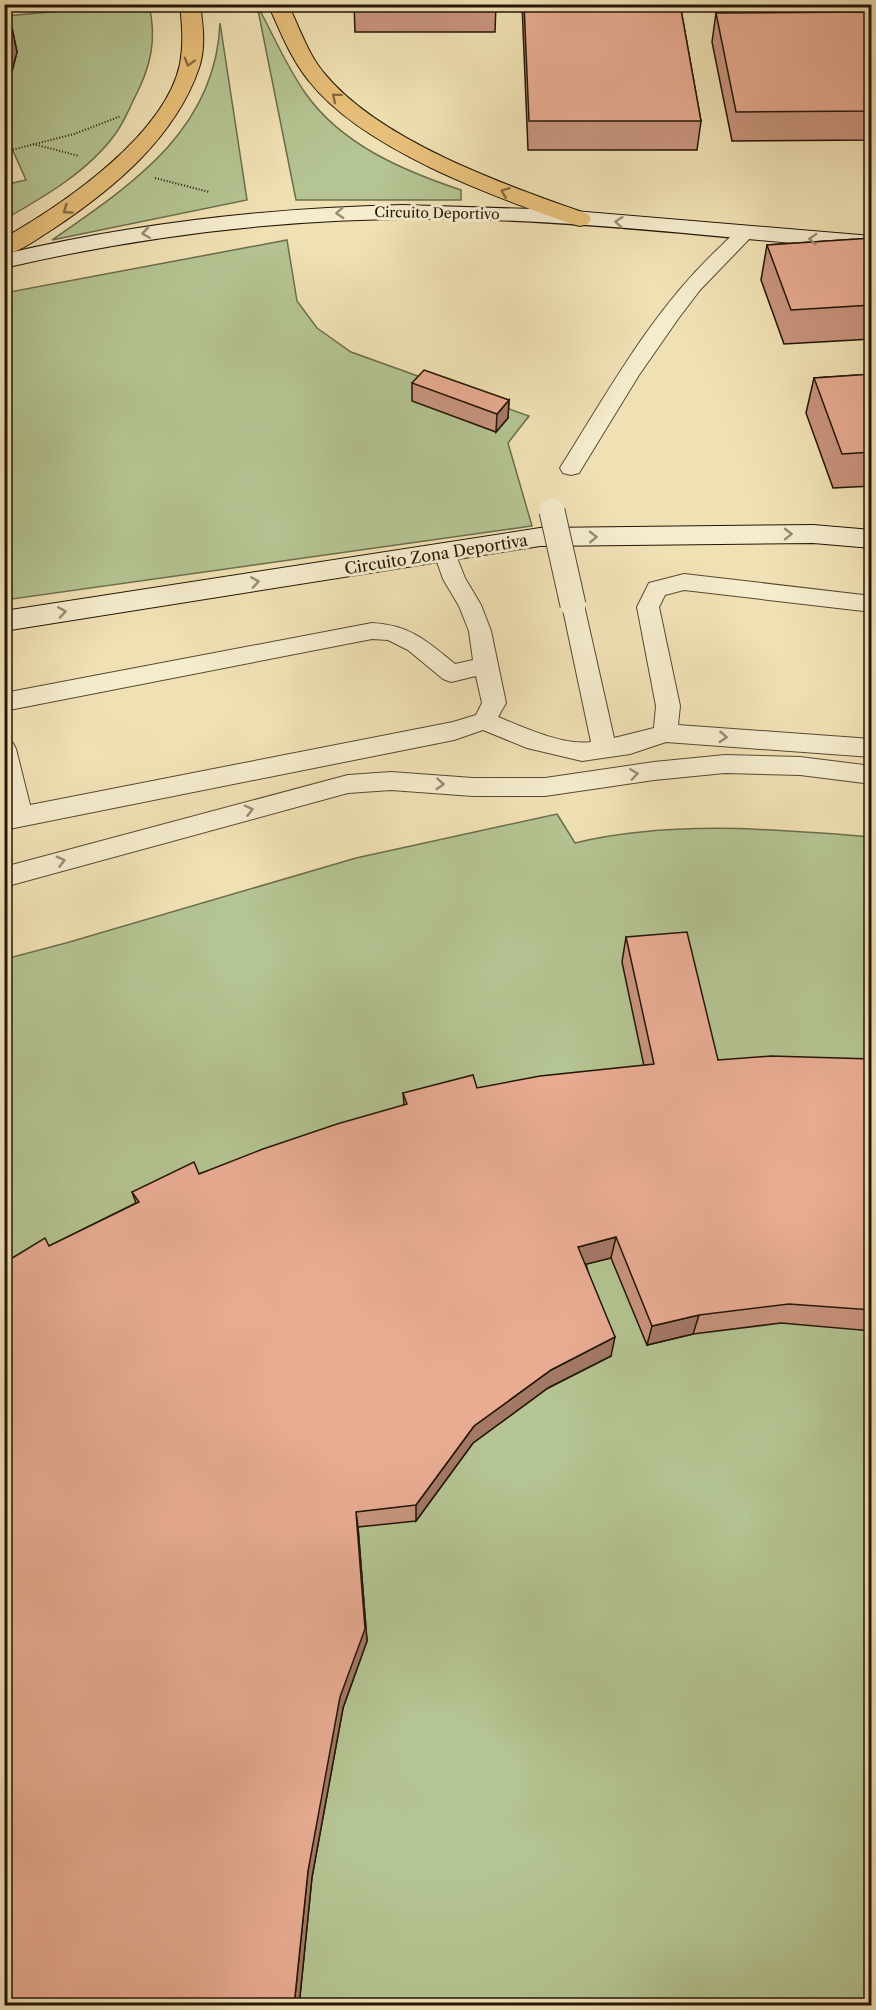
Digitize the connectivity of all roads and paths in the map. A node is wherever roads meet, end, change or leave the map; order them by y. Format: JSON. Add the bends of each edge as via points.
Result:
{"nodes":[{"id":1,"x":190,"y":4,"type":"edge"},
{"id":2,"x":278,"y":4,"type":"edge"},
{"id":3,"x":176,"y":94,"type":"junction"},
{"id":4,"x":4,"y":152,"type":"edge"},
{"id":5,"x":580,"y":219,"type":"junction"},
{"id":6,"x":745,"y":234,"type":"junction"},
{"id":7,"x":872,"y":243,"type":"edge"},
{"id":8,"x":4,"y":248,"type":"edge"},
{"id":9,"x":4,"y":261,"type":"edge"},
{"id":10,"x":571,"y":468,"type":"dead end"},
{"id":11,"x":552,"y":511,"type":"dead end"},
{"id":12,"x":872,"y":538,"type":"edge"},
{"id":13,"x":445,"y":553,"type":"junction"},
{"id":14,"x":872,"y":604,"type":"edge"},
{"id":15,"x":4,"y":621,"type":"edge"},
{"id":16,"x":485,"y":666,"type":"junction"},
{"id":17,"x":4,"y":702,"type":"edge"},
{"id":18,"x":484,"y":721,"type":"junction"},
{"id":19,"x":665,"y":733,"type":"junction"},
{"id":20,"x":4,"y":748,"type":"edge"},
{"id":21,"x":604,"y":748,"type":"junction"},
{"id":22,"x":872,"y":748,"type":"edge"},
{"id":23,"x":872,"y":775,"type":"edge"},
{"id":24,"x":12,"y":819,"type":"edge"},
{"id":25,"x":4,"y":877,"type":"edge"}],
"edges":[{"from":1,"to":3,"type":"main road","one_way":true,"via":[[194,33],[191,56]]},
{"from":5,"to":2,"type":"main road","one_way":true,"via":[[449,168],[352,111],[315,76]]},
{"from":3,"to":4,"type":"path","via":[[74,134]]},
{"from":3,"to":8,"type":"main road","one_way":true,"via":[[156,127],[114,173],[58,217]]},
{"from":6,"to":5,"type":"street","name":"Circuito Deportivo","one_way":true},
{"from":5,"to":9,"type":"street","name":"Circuito Deportivo","one_way":true,"via":[[402,211],[283,217],[149,232]]},
{"from":7,"to":6,"type":"street","name":"Circuito Deportivo","one_way":true},
{"from":6,"to":10,"type":"lane","via":[[715,259],[674,309]]},
{"from":11,"to":21,"type":"lane","bridge":true},
{"from":13,"to":12,"type":"street","name":"Circuito Zona Deportiva","one_way":true,"via":[[540,537],[813,534]]},
{"from":15,"to":13,"type":"street","name":"Circuito Zona Deportiva","one_way":true},
{"from":13,"to":16,"type":"lane","via":[[480,631]]},
{"from":14,"to":19,"type":"lane","via":[[684,582],[657,589],[648,607],[668,706]]},
{"from":16,"to":17,"type":"lane","via":[[451,673],[416,644],[392,632],[372,631]]},
{"from":16,"to":18,"type":"lane","via":[[494,703]]},
{"from":18,"to":21,"type":"lane","via":[[527,739],[582,752]]},
{"from":18,"to":24,"type":"lane","via":[[454,731]]},
{"from":19,"to":21,"type":"lane","via":[[630,745]]},
{"from":19,"to":22,"type":"lane","one_way":true},
{"from":20,"to":24,"type":"lane"},
{"from":25,"to":23,"type":"lane","one_way":true,"via":[[348,784],[391,781],[545,787],[725,764],[800,766]]}]}
